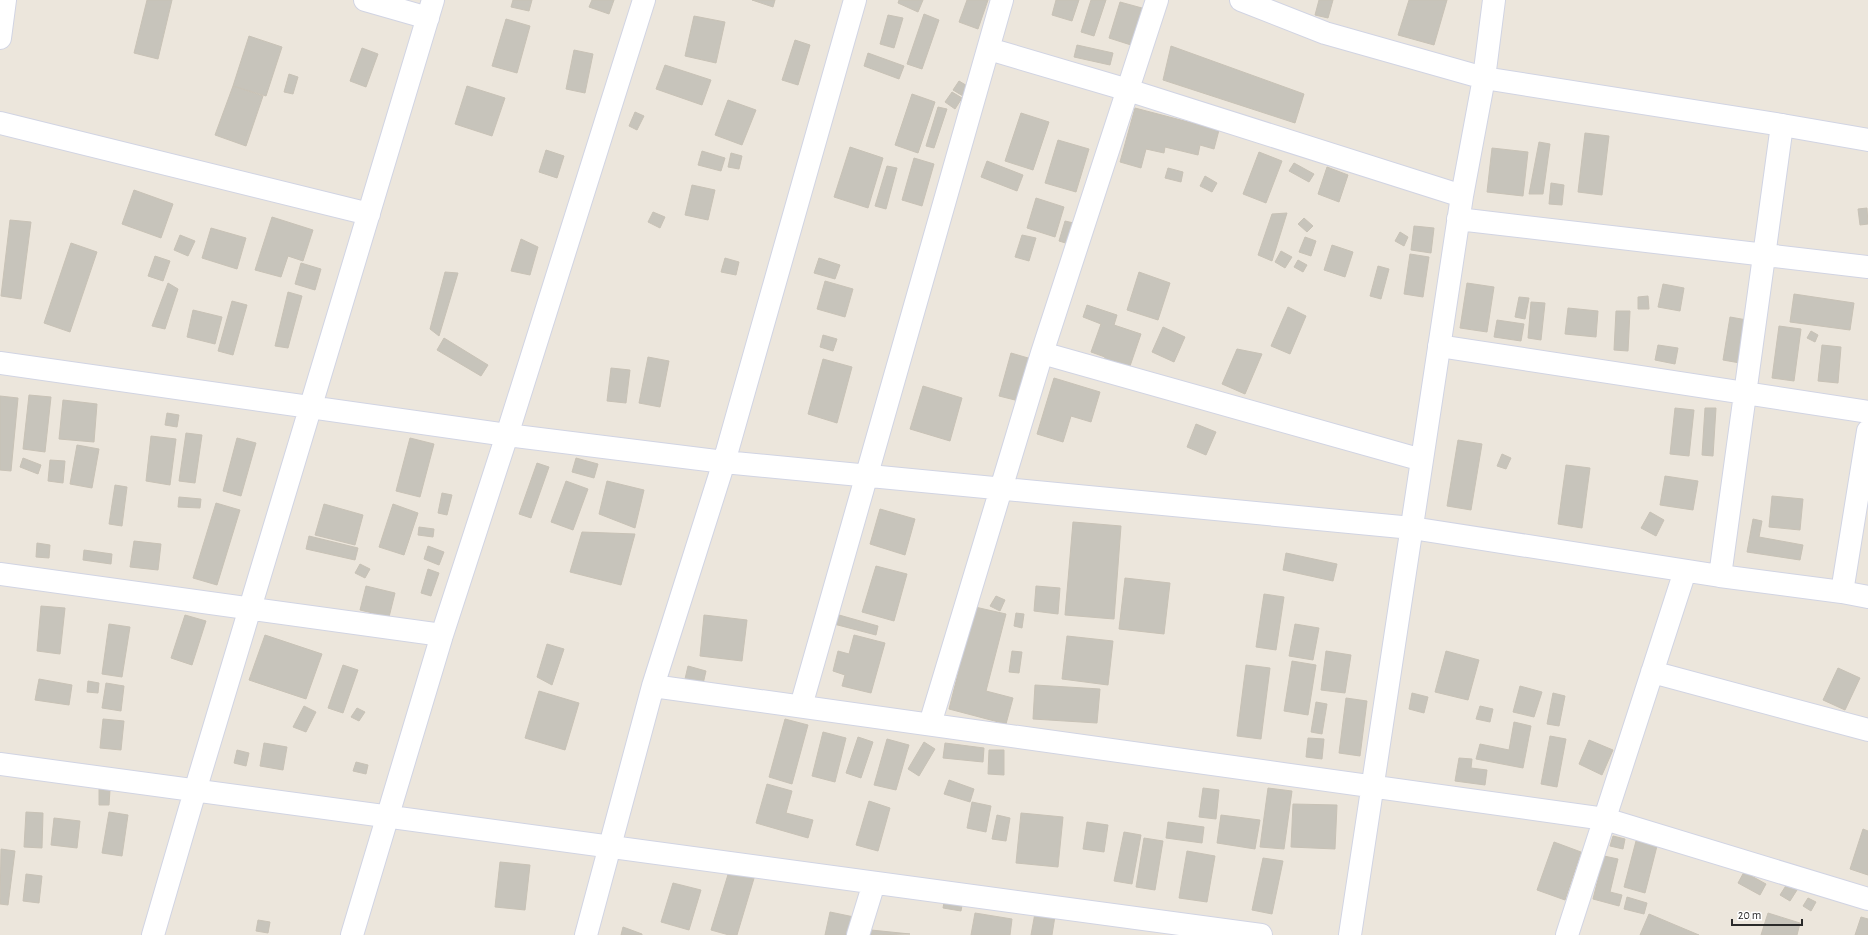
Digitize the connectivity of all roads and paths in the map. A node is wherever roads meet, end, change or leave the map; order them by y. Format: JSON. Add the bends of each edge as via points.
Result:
{"nodes":[{"id":1,"x":5,"y":0,"type":"edge"},
{"id":2,"x":365,"y":0,"type":"edge"},
{"id":3,"x":644,"y":0,"type":"edge"},
{"id":4,"x":855,"y":0,"type":"edge"},
{"id":5,"x":1002,"y":0,"type":"edge"},
{"id":6,"x":1157,"y":0,"type":"edge"},
{"id":7,"x":1241,"y":0,"type":"edge"},
{"id":8,"x":1494,"y":0,"type":"edge"},
{"id":9,"x":431,"y":9,"type":"edge"},
{"id":10,"x":0,"y":38,"type":"edge"},
{"id":11,"x":989,"y":49,"type":"junction"},
{"id":12,"x":1484,"y":78,"type":"junction"},
{"id":13,"x":1128,"y":90,"type":"junction"},
{"id":14,"x":0,"y":123,"type":"edge"},
{"id":15,"x":1782,"y":125,"type":"junction"},
{"id":16,"x":1868,"y":140,"type":"edge"},
{"id":17,"x":1462,"y":196,"type":"junction"},
{"id":18,"x":369,"y":214,"type":"junction"},
{"id":19,"x":1458,"y":219,"type":"junction"},
{"id":20,"x":1764,"y":254,"type":"junction"},
{"id":21,"x":1868,"y":267,"type":"edge"},
{"id":22,"x":1439,"y":346,"type":"junction"},
{"id":23,"x":1042,"y":353,"type":"junction"},
{"id":24,"x":0,"y":363,"type":"edge"},
{"id":25,"x":1745,"y":393,"type":"junction"},
{"id":26,"x":310,"y":407,"type":"junction"},
{"id":27,"x":1868,"y":412,"type":"edge"},
{"id":28,"x":1868,"y":431,"type":"edge"},
{"id":29,"x":507,"y":435,"type":"junction"},
{"id":30,"x":1422,"y":460,"type":"junction"},
{"id":31,"x":724,"y":462,"type":"junction"},
{"id":32,"x":866,"y":477,"type":"junction"},
{"id":33,"x":1000,"y":490,"type":"junction"},
{"id":34,"x":1412,"y":528,"type":"junction"},
{"id":35,"x":1684,"y":571,"type":"junction"},
{"id":36,"x":0,"y":574,"type":"edge"},
{"id":37,"x":1720,"y":576,"type":"junction"},
{"id":38,"x":1842,"y":592,"type":"junction"},
{"id":39,"x":1868,"y":598,"type":"edge"},
{"id":40,"x":250,"y":608,"type":"junction"},
{"id":41,"x":442,"y":635,"type":"junction"},
{"id":42,"x":1652,"y":672,"type":"junction"},
{"id":43,"x":653,"y":686,"type":"junction"},
{"id":44,"x":801,"y":706,"type":"junction"},
{"id":45,"x":930,"y":724,"type":"junction"},
{"id":46,"x":1868,"y":730,"type":"edge"},
{"id":47,"x":0,"y":764,"type":"edge"},
{"id":48,"x":1373,"y":786,"type":"junction"},
{"id":49,"x":195,"y":791,"type":"junction"},
{"id":50,"x":387,"y":816,"type":"junction"},
{"id":51,"x":1605,"y":819,"type":"junction"},
{"id":52,"x":610,"y":846,"type":"junction"},
{"id":53,"x":874,"y":883,"type":"junction"},
{"id":54,"x":1868,"y":899,"type":"edge"},
{"id":55,"x":153,"y":935,"type":"edge"},
{"id":56,"x":352,"y":935,"type":"edge"},
{"id":57,"x":586,"y":935,"type":"edge"},
{"id":58,"x":858,"y":935,"type":"edge"},
{"id":59,"x":1261,"y":935,"type":"edge"},
{"id":60,"x":1350,"y":935,"type":"edge"},
{"id":61,"x":1567,"y":935,"type":"edge"}],
"edges":[{"from":1,"to":10,"type":"street"},
{"from":2,"to":9,"type":"street"},
{"from":3,"to":29,"type":"street"},
{"from":4,"to":31,"type":"street"},
{"from":5,"to":11,"type":"street"},
{"from":6,"to":13,"type":"street"},
{"from":7,"to":12,"type":"street","via":[[1325,33]]},
{"from":8,"to":12,"type":"street"},
{"from":9,"to":18,"type":"street"},
{"from":11,"to":13,"type":"street"},
{"from":11,"to":32,"type":"street"},
{"from":12,"to":15,"type":"street"},
{"from":12,"to":17,"type":"street"},
{"from":13,"to":17,"type":"street"},
{"from":13,"to":23,"type":"street"},
{"from":14,"to":18,"type":"street"},
{"from":15,"to":16,"type":"street"},
{"from":15,"to":20,"type":"street"},
{"from":17,"to":19,"type":"street"},
{"from":18,"to":26,"type":"street"},
{"from":19,"to":20,"type":"street"},
{"from":19,"to":22,"type":"street"},
{"from":20,"to":21,"type":"street"},
{"from":20,"to":25,"type":"street"},
{"from":22,"to":25,"type":"street"},
{"from":22,"to":30,"type":"street"},
{"from":23,"to":30,"type":"street"},
{"from":23,"to":33,"type":"street"},
{"from":24,"to":26,"type":"street"},
{"from":25,"to":27,"type":"street"},
{"from":25,"to":37,"type":"street"},
{"from":26,"to":29,"type":"street"},
{"from":26,"to":40,"type":"street"},
{"from":28,"to":38,"type":"street"},
{"from":29,"to":31,"type":"street"},
{"from":29,"to":41,"type":"street"},
{"from":30,"to":34,"type":"street"},
{"from":31,"to":32,"type":"street"},
{"from":31,"to":43,"type":"street"},
{"from":32,"to":33,"type":"street"},
{"from":32,"to":44,"type":"street"},
{"from":33,"to":34,"type":"street"},
{"from":33,"to":45,"type":"street"},
{"from":34,"to":35,"type":"street"},
{"from":34,"to":48,"type":"street"},
{"from":35,"to":37,"type":"street"},
{"from":35,"to":42,"type":"street"},
{"from":36,"to":40,"type":"street"},
{"from":37,"to":38,"type":"street"},
{"from":38,"to":39,"type":"street"},
{"from":40,"to":41,"type":"street"},
{"from":40,"to":49,"type":"street"},
{"from":41,"to":50,"type":"street"},
{"from":42,"to":46,"type":"street"},
{"from":42,"to":51,"type":"street"},
{"from":43,"to":44,"type":"street"},
{"from":43,"to":52,"type":"street"},
{"from":44,"to":45,"type":"street"},
{"from":45,"to":48,"type":"street"},
{"from":47,"to":49,"type":"street"},
{"from":48,"to":51,"type":"street"},
{"from":48,"to":60,"type":"street"},
{"from":49,"to":50,"type":"street"},
{"from":49,"to":55,"type":"street"},
{"from":50,"to":52,"type":"street"},
{"from":50,"to":56,"type":"street"},
{"from":51,"to":54,"type":"street"},
{"from":51,"to":61,"type":"street"},
{"from":52,"to":53,"type":"street"},
{"from":52,"to":57,"type":"street"},
{"from":53,"to":58,"type":"street"},
{"from":53,"to":59,"type":"street"}]}
